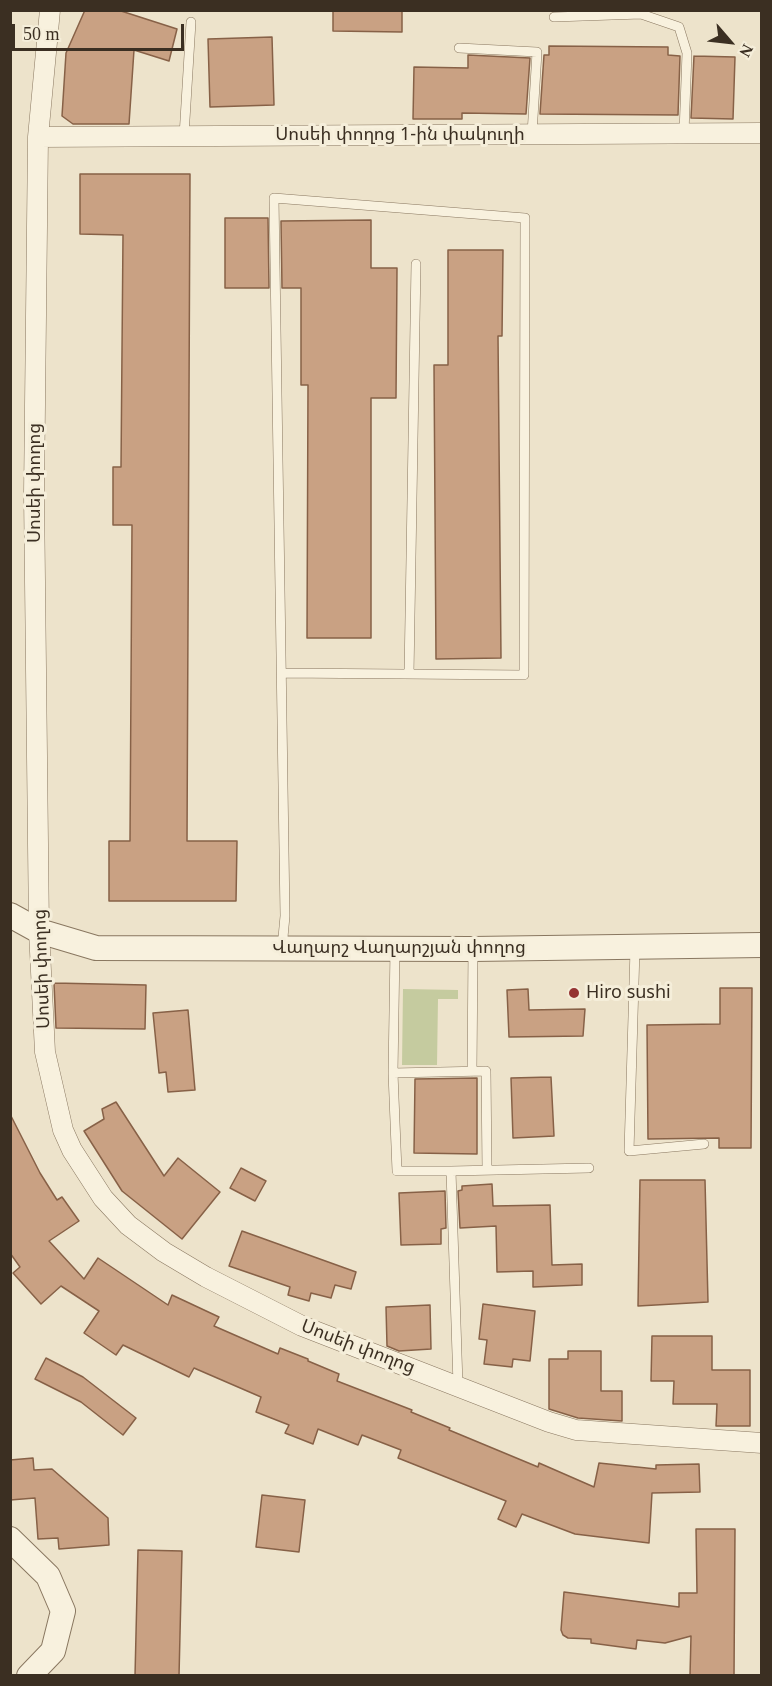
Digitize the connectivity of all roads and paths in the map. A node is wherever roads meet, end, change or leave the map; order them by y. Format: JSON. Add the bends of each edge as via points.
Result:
{"nodes":[{"id":1,"x":50,"y":10,"type":"edge"},
{"id":2,"x":554,"y":17,"type":"dead end"},
{"id":3,"x":191,"y":22,"type":"dead end"},
{"id":4,"x":459,"y":48,"type":"dead end"},
{"id":5,"x":684,"y":133,"type":"junction"},
{"id":6,"x":762,"y":133,"type":"edge"},
{"id":7,"x":532,"y":134,"type":"junction"},
{"id":8,"x":184,"y":136,"type":"junction"},
{"id":9,"x":38,"y":137,"type":"junction"},
{"id":10,"x":416,"y":264,"type":"dead end"},
{"id":11,"x":282,"y":673,"type":"junction"},
{"id":12,"x":409,"y":674,"type":"junction"},
{"id":13,"x":10,"y":915,"type":"edge"},
{"id":14,"x":39,"y":931,"type":"junction"},
{"id":15,"x":762,"y":945,"type":"edge"},
{"id":16,"x":635,"y":946,"type":"junction"},
{"id":17,"x":282,"y":948,"type":"junction"},
{"id":18,"x":395,"y":949,"type":"junction"},
{"id":19,"x":473,"y":949,"type":"junction"},
{"id":20,"x":472,"y":1072,"type":"junction"},
{"id":21,"x":393,"y":1073,"type":"junction"},
{"id":22,"x":704,"y":1144,"type":"dead end"},
{"id":23,"x":589,"y":1168,"type":"dead end"},
{"id":24,"x":487,"y":1170,"type":"junction"},
{"id":25,"x":451,"y":1171,"type":"junction"},
{"id":26,"x":458,"y":1385,"type":"junction"},
{"id":27,"x":762,"y":1443,"type":"edge"},
{"id":28,"x":10,"y":1539,"type":"edge"},
{"id":29,"x":31,"y":1675,"type":"edge"}],
"edges":[{"from":1,"to":9,"type":"street","name":"Սոսեի փողոց"},
{"from":2,"to":5,"type":"lane","via":[[641,14],[679,27],[687,53]]},
{"from":3,"to":8,"type":"lane"},
{"from":4,"to":7,"type":"lane","via":[[537,52]]},
{"from":5,"to":6,"type":"street","name":"Սոսեի փողոց 1-ին փակուղի"},
{"from":5,"to":7,"type":"street","name":"Սոսեի փողոց 1-ին փակուղի"},
{"from":7,"to":8,"type":"street","name":"Սոսեի փողոց 1-ին փակուղի"},
{"from":8,"to":9,"type":"street","name":"Սոսեի փողոց 1-ին փակուղի"},
{"from":9,"to":14,"type":"street","name":"Սոսեի փողոց","via":[[34,494]]},
{"from":10,"to":12,"type":"lane"},
{"from":11,"to":12,"type":"lane"},
{"from":11,"to":12,"type":"lane","via":[[274,198],[525,218],[524,675]]},
{"from":11,"to":17,"type":"lane","via":[[285,916]]},
{"from":13,"to":14,"type":"street","name":"Վաղարշ Վաղարշյան փողոց"},
{"from":14,"to":17,"type":"street","name":"Վաղարշ Վաղարշյան փողոց","via":[[96,948]]},
{"from":14,"to":26,"type":"street","name":"Սոսեի փողոց","via":[[45,1052],[52,1090],[63,1130],[103,1198],[128,1225],[206,1277],[302,1326]]},
{"from":15,"to":16,"type":"street","name":"Վաղարշ Վաղարշյան փողոց"},
{"from":16,"to":19,"type":"street","name":"Վաղարշ Վաղարշյան փողոց"},
{"from":16,"to":22,"type":"lane","via":[[629,1151]]},
{"from":17,"to":18,"type":"street","name":"Վաղարշ Վաղարշյան փողոց"},
{"from":18,"to":19,"type":"street","name":"Վաղարշ Վաղարշյան փողոց"},
{"from":18,"to":21,"type":"lane"},
{"from":19,"to":20,"type":"lane"},
{"from":20,"to":21,"type":"lane"},
{"from":20,"to":24,"type":"lane","via":[[486,1071]]},
{"from":21,"to":25,"type":"lane","via":[[397,1172]]},
{"from":23,"to":24,"type":"lane"},
{"from":24,"to":25,"type":"lane"},
{"from":25,"to":26,"type":"lane"},
{"from":26,"to":27,"type":"street","name":"Սոսեի փողոց","via":[[576,1430]]},
{"from":28,"to":29,"type":"street","via":[[48,1576],[63,1611],[53,1652]]}]}
